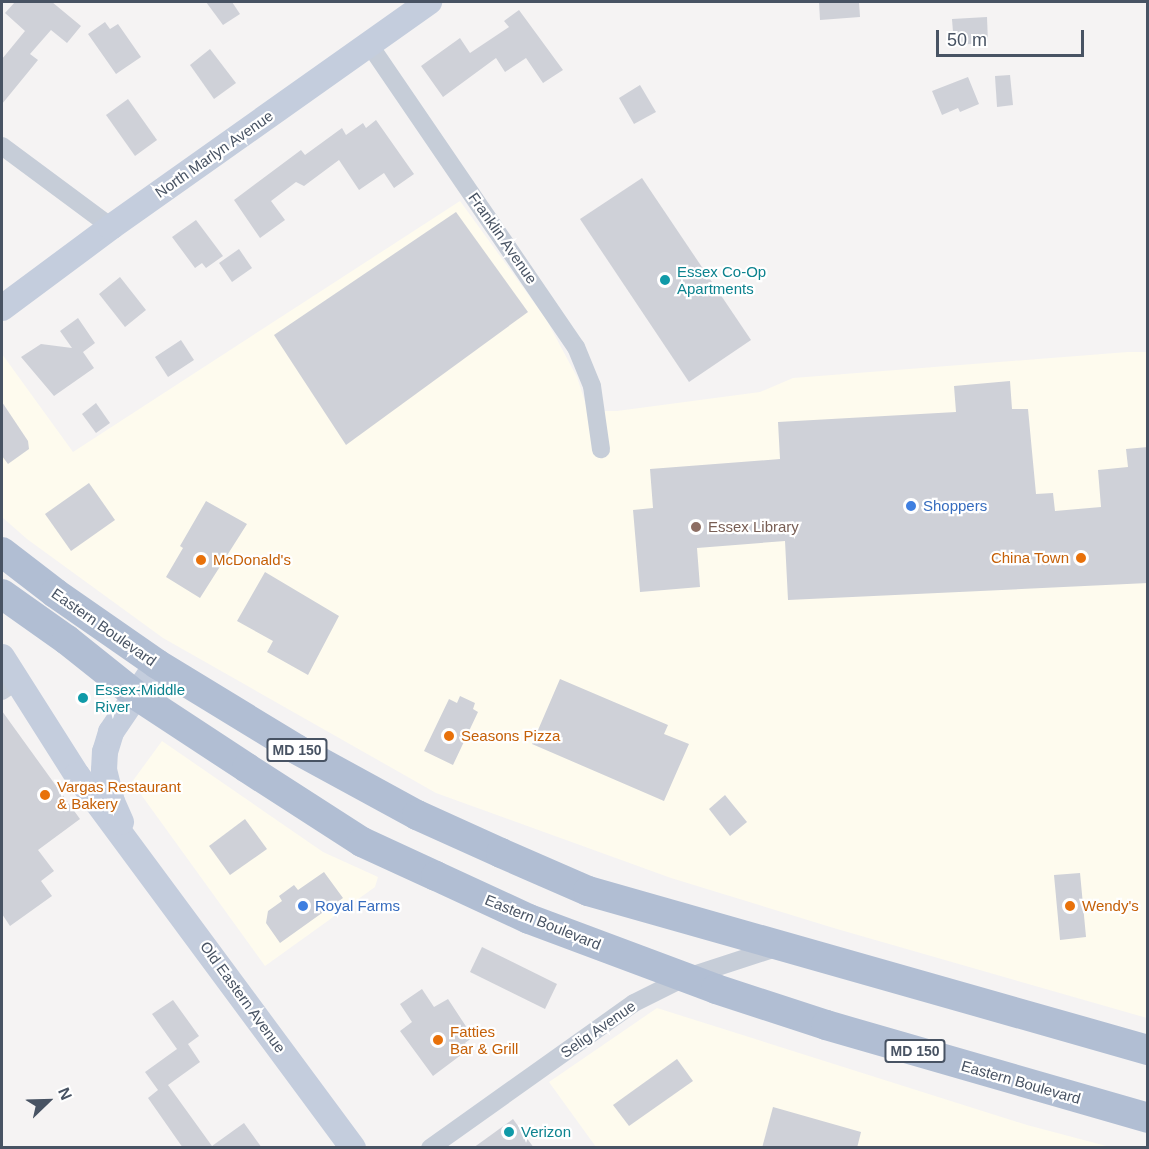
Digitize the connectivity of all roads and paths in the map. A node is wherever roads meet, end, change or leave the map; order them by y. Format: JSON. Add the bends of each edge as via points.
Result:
{"nodes":[{"id":1,"x":429,"y":2,"type":"edge"},
{"id":2,"x":369,"y":44,"type":"junction"},
{"id":3,"x":2,"y":146,"type":"edge"},
{"id":4,"x":111,"y":227,"type":"junction"},
{"id":5,"x":2,"y":308,"type":"edge"},
{"id":6,"x":602,"y":449,"type":"dead end"},
{"id":7,"x":2,"y":552,"type":"edge"},
{"id":8,"x":2,"y":594,"type":"edge"},
{"id":9,"x":2,"y":657,"type":"edge"},
{"id":10,"x":157,"y":664,"type":"junction"},
{"id":11,"x":8,"y":687,"type":"edge"},
{"id":12,"x":136,"y":695,"type":"junction"},
{"id":13,"x":132,"y":847,"type":"junction"},
{"id":14,"x":783,"y":945,"type":"junction"},
{"id":15,"x":684,"y":978,"type":"junction"},
{"id":16,"x":1148,"y":1050,"type":"edge"},
{"id":17,"x":1148,"y":1118,"type":"edge"},
{"id":18,"x":352,"y":1148,"type":"edge"},
{"id":19,"x":430,"y":1148,"type":"edge"}],
"edges":[{"from":1,"to":2,"type":"street","name":"North Marlyn Avenue"},
{"from":2,"to":4,"type":"street","name":"North Marlyn Avenue"},
{"from":2,"to":6,"type":"street","name":"Franklin Avenue","via":[[576,347],[592,386]]},
{"from":3,"to":4,"type":"street"},
{"from":4,"to":5,"type":"street","name":"North Marlyn Avenue"},
{"from":7,"to":10,"type":"main road","name":"Eastern Boulevard","number":"MD 150"},
{"from":8,"to":12,"type":"main road","name":"Eastern Boulevard","number":"MD 150"},
{"from":9,"to":11,"type":"street","name":"Old Eastern Avenue"},
{"from":10,"to":12,"type":"street","name":"Old Eastern Avenue"},
{"from":10,"to":14,"type":"main road","name":"Eastern Boulevard","number":"MD 150","via":[[296,749],[417,815],[588,891]]},
{"from":11,"to":13,"type":"street","name":"Old Eastern Avenue"},
{"from":12,"to":13,"type":"street","name":"Old Eastern Avenue","via":[[111,732],[104,770],[112,802]]},
{"from":12,"to":15,"type":"main road","name":"Eastern Boulevard","number":"MD 150","via":[[362,842],[529,919]]},
{"from":13,"to":18,"type":"street","name":"Old Eastern Avenue"},
{"from":14,"to":15,"type":"street","name":"Selig Avenue"},
{"from":14,"to":16,"type":"main road","name":"Eastern Boulevard","number":"MD 150"},
{"from":15,"to":17,"type":"main road","name":"Eastern Boulevard","number":"MD 150","via":[[848,1032]]},
{"from":15,"to":19,"type":"street","name":"Selig Avenue","via":[[634,1003]]}]}
